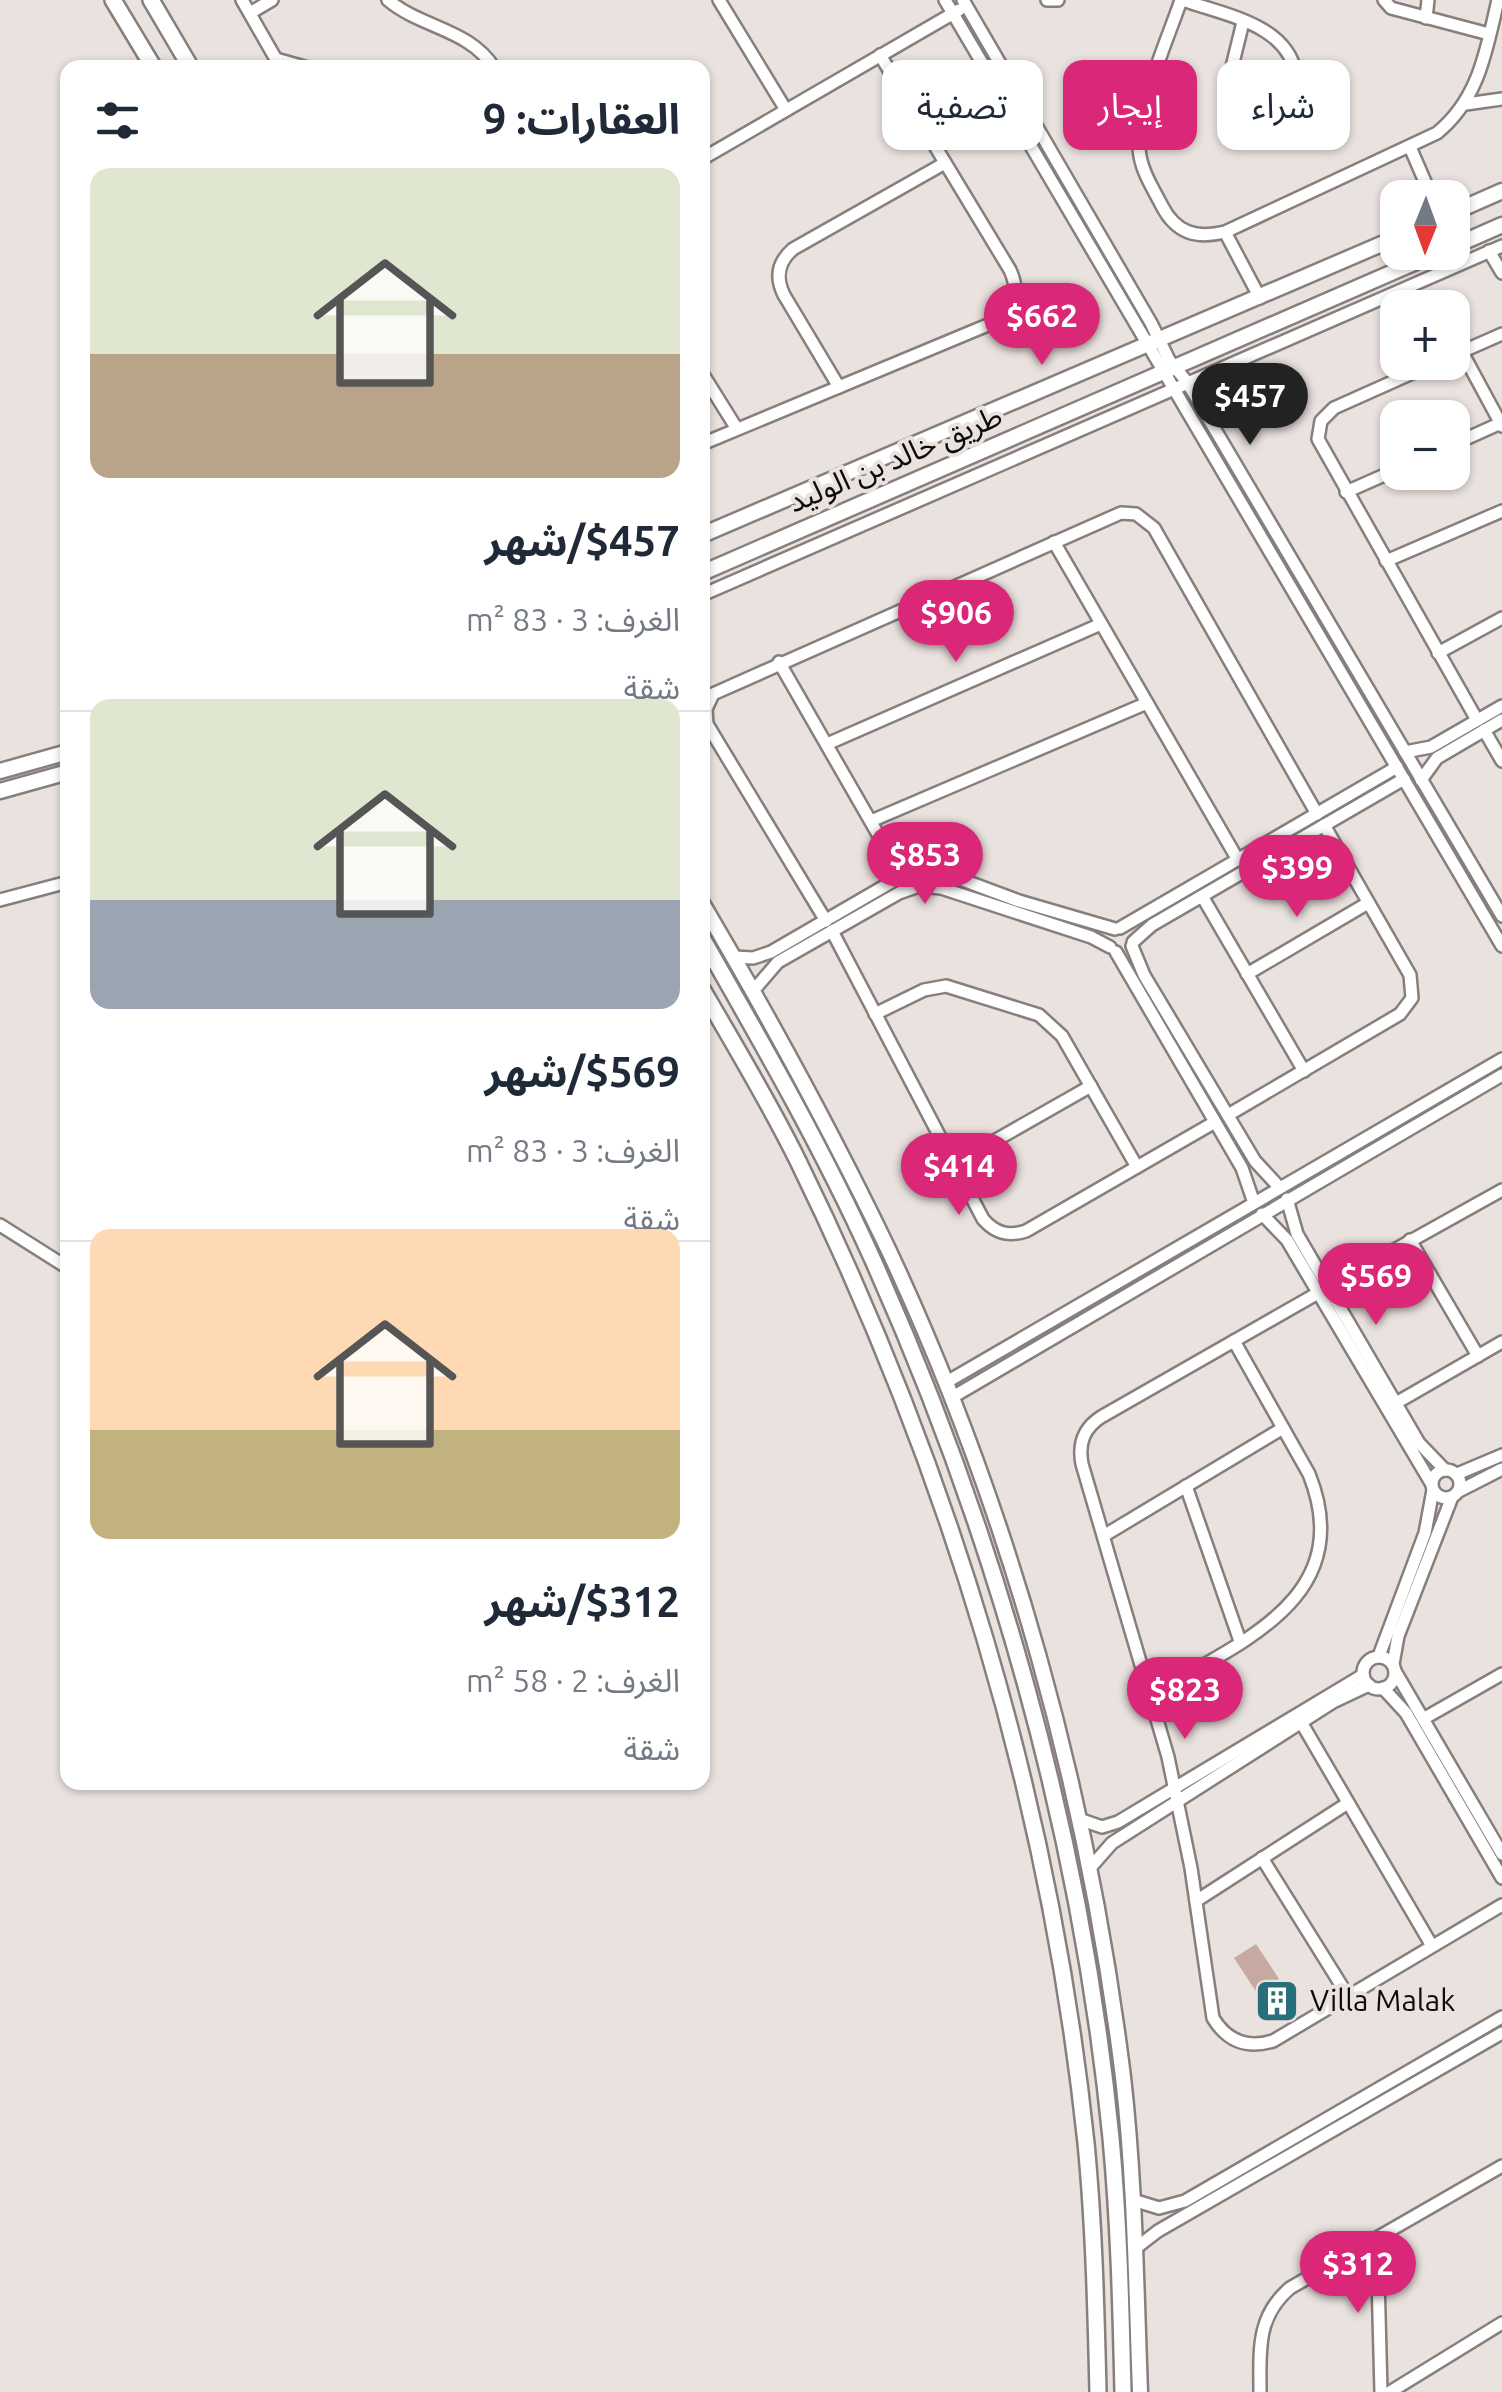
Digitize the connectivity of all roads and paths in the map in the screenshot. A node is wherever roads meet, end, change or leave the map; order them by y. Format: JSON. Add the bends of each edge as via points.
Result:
{"nodes":[{"id":1,"x":113,"y":0,"type":"edge"},
{"id":2,"x":151,"y":0,"type":"edge"},
{"id":3,"x":242,"y":0,"type":"edge"},
{"id":4,"x":272,"y":0,"type":"edge"},
{"id":5,"x":388,"y":0,"type":"edge"},
{"id":6,"x":720,"y":0,"type":"edge"},
{"id":7,"x":945,"y":0,"type":"edge"},
{"id":8,"x":1046,"y":0,"type":"edge"},
{"id":9,"x":1058,"y":0,"type":"edge"},
{"id":10,"x":1182,"y":0,"type":"edge"},
{"id":11,"x":1384,"y":0,"type":"edge"},
{"id":12,"x":1428,"y":0,"type":"edge"},
{"id":13,"x":1498,"y":0,"type":"edge"},
{"id":14,"x":965,"y":3,"type":"edge"},
{"id":15,"x":250,"y":14,"type":"junction"},
{"id":16,"x":954,"y":14,"type":"junction"},
{"id":17,"x":1426,"y":18,"type":"junction"},
{"id":18,"x":1243,"y":22,"type":"junction"},
{"id":19,"x":1490,"y":34,"type":"junction"},
{"id":20,"x":880,"y":55,"type":"junction"},
{"id":21,"x":149,"y":60,"type":"edge"},
{"id":22,"x":186,"y":60,"type":"edge"},
{"id":23,"x":276,"y":60,"type":"edge"},
{"id":24,"x":488,"y":60,"type":"edge"},
{"id":25,"x":1502,"y":100,"type":"edge"},
{"id":26,"x":1466,"y":104,"type":"junction"},
{"id":27,"x":786,"y":110,"type":"junction"},
{"id":28,"x":1410,"y":148,"type":"junction"},
{"id":29,"x":710,"y":154,"type":"edge"},
{"id":30,"x":945,"y":163,"type":"junction"},
{"id":31,"x":1424,"y":180,"type":"edge"},
{"id":32,"x":1502,"y":191,"type":"edge"},
{"id":33,"x":1470,"y":205,"type":"edge"},
{"id":34,"x":1502,"y":225,"type":"edge"},
{"id":35,"x":1226,"y":232,"type":"junction"},
{"id":36,"x":1470,"y":238,"type":"edge"},
{"id":37,"x":1380,"y":245,"type":"edge"},
{"id":38,"x":1496,"y":249,"type":"edge"},
{"id":39,"x":1398,"y":270,"type":"edge"},
{"id":40,"x":1502,"y":273,"type":"edge"},
{"id":41,"x":1260,"y":298,"type":"junction"},
{"id":42,"x":1502,"y":334,"type":"edge"},
{"id":43,"x":1154,"y":343,"type":"junction"},
{"id":44,"x":1470,"y":348,"type":"edge"},
{"id":45,"x":1170,"y":370,"type":"junction"},
{"id":46,"x":1470,"y":375,"type":"edge"},
{"id":47,"x":1399,"y":380,"type":"edge"},
{"id":48,"x":1187,"y":382,"type":"junction"},
{"id":49,"x":710,"y":386,"type":"edge"},
{"id":50,"x":839,"y":387,"type":"junction"},
{"id":51,"x":1173,"y":388,"type":"junction"},
{"id":52,"x":1501,"y":425,"type":"edge"},
{"id":53,"x":738,"y":430,"type":"junction"},
{"id":54,"x":1470,"y":438,"type":"edge"},
{"id":55,"x":710,"y":441,"type":"edge"},
{"id":56,"x":1380,"y":477,"type":"edge"},
{"id":57,"x":1346,"y":492,"type":"junction"},
{"id":58,"x":1502,"y":511,"type":"edge"},
{"id":59,"x":710,"y":533,"type":"edge"},
{"id":60,"x":1054,"y":542,"type":"junction"},
{"id":61,"x":1386,"y":561,"type":"junction"},
{"id":62,"x":710,"y":570,"type":"edge"},
{"id":63,"x":710,"y":591,"type":"edge"},
{"id":64,"x":1502,"y":618,"type":"edge"},
{"id":65,"x":1102,"y":624,"type":"junction"},
{"id":66,"x":1337,"y":637,"type":"junction"},
{"id":67,"x":1324,"y":644,"type":"junction"},
{"id":68,"x":1438,"y":653,"type":"junction"},
{"id":69,"x":780,"y":662,"type":"junction"},
{"id":70,"x":710,"y":699,"type":"edge"},
{"id":71,"x":1147,"y":703,"type":"junction"},
{"id":72,"x":1502,"y":706,"type":"edge"},
{"id":73,"x":1502,"y":720,"type":"edge"},
{"id":74,"x":710,"y":724,"type":"edge"},
{"id":75,"x":1480,"y":725,"type":"junction"},
{"id":76,"x":827,"y":744,"type":"junction"},
{"id":77,"x":1404,"y":752,"type":"junction"},
{"id":78,"x":60,"y":754,"type":"edge"},
{"id":79,"x":1502,"y":761,"type":"edge"},
{"id":80,"x":0,"y":771,"type":"edge"},
{"id":81,"x":1400,"y":773,"type":"junction"},
{"id":82,"x":60,"y":774,"type":"edge"},
{"id":83,"x":1421,"y":780,"type":"junction"},
{"id":84,"x":0,"y":791,"type":"edge"},
{"id":85,"x":1320,"y":819,"type":"junction"},
{"id":86,"x":871,"y":821,"type":"junction"},
{"id":87,"x":1238,"y":860,"type":"junction"},
{"id":88,"x":902,"y":876,"type":"junction"},
{"id":89,"x":60,"y":884,"type":"edge"},
{"id":90,"x":1202,"y":896,"type":"junction"},
{"id":91,"x":0,"y":900,"type":"edge"},
{"id":92,"x":1368,"y":903,"type":"junction"},
{"id":93,"x":710,"y":916,"type":"edge"},
{"id":94,"x":1502,"y":916,"type":"edge"},
{"id":95,"x":829,"y":926,"type":"junction"},
{"id":96,"x":1118,"y":929,"type":"junction"},
{"id":97,"x":1501,"y":943,"type":"edge"},
{"id":98,"x":1132,"y":944,"type":"junction"},
{"id":99,"x":1113,"y":949,"type":"junction"},
{"id":100,"x":710,"y":952,"type":"edge"},
{"id":101,"x":734,"y":957,"type":"junction"},
{"id":102,"x":1247,"y":974,"type":"junction"},
{"id":103,"x":754,"y":991,"type":"junction"},
{"id":104,"x":710,"y":1003,"type":"edge"},
{"id":105,"x":875,"y":1014,"type":"junction"},
{"id":106,"x":1498,"y":1069,"type":"edge"},
{"id":107,"x":1304,"y":1071,"type":"junction"},
{"id":108,"x":1091,"y":1086,"type":"junction"},
{"id":109,"x":1228,"y":1115,"type":"junction"},
{"id":110,"x":1215,"y":1122,"type":"junction"},
{"id":111,"x":954,"y":1164,"type":"junction"},
{"id":112,"x":1138,"y":1167,"type":"junction"},
{"id":113,"x":1502,"y":1190,"type":"edge"},
{"id":114,"x":1284,"y":1194,"type":"junction"},
{"id":115,"x":1258,"y":1208,"type":"junction"},
{"id":116,"x":0,"y":1226,"type":"edge"},
{"id":117,"x":1410,"y":1240,"type":"junction"},
{"id":118,"x":60,"y":1263,"type":"edge"},
{"id":119,"x":1323,"y":1290,"type":"junction"},
{"id":120,"x":1234,"y":1341,"type":"junction"},
{"id":121,"x":1502,"y":1342,"type":"edge"},
{"id":122,"x":1478,"y":1356,"type":"junction"},
{"id":123,"x":948,"y":1391,"type":"junction"},
{"id":124,"x":1396,"y":1403,"type":"junction"},
{"id":125,"x":1283,"y":1428,"type":"junction"},
{"id":126,"x":1502,"y":1455,"type":"edge"},
{"id":127,"x":1502,"y":1469,"type":"edge"},
{"id":128,"x":1451,"y":1472,"type":"junction"},
{"id":129,"x":1186,"y":1486,"type":"junction"},
{"id":130,"x":1432,"y":1486,"type":"junction"},
{"id":131,"x":1455,"y":1494,"type":"junction"},
{"id":132,"x":978,"y":1532,"type":"junction"},
{"id":133,"x":1105,"y":1535,"type":"junction"},
{"id":134,"x":955,"y":1542,"type":"junction"},
{"id":135,"x":992,"y":1574,"type":"junction"},
{"id":136,"x":968,"y":1582,"type":"junction"},
{"id":137,"x":1240,"y":1642,"type":"junction"},
{"id":138,"x":1379,"y":1656,"type":"junction"},
{"id":139,"x":1394,"y":1668,"type":"junction"},
{"id":140,"x":1502,"y":1674,"type":"edge"},
{"id":141,"x":1366,"y":1680,"type":"junction"},
{"id":142,"x":1383,"y":1688,"type":"junction"},
{"id":143,"x":1152,"y":1695,"type":"junction"},
{"id":144,"x":1423,"y":1719,"type":"junction"},
{"id":145,"x":1301,"y":1722,"type":"junction"},
{"id":146,"x":1176,"y":1794,"type":"junction"},
{"id":147,"x":1348,"y":1803,"type":"junction"},
{"id":148,"x":1080,"y":1819,"type":"junction"},
{"id":149,"x":1502,"y":1854,"type":"edge"},
{"id":150,"x":1262,"y":1858,"type":"junction"},
{"id":151,"x":1090,"y":1868,"type":"junction"},
{"id":152,"x":1502,"y":1878,"type":"edge"},
{"id":153,"x":1196,"y":1901,"type":"junction"},
{"id":154,"x":1502,"y":1905,"type":"edge"},
{"id":155,"x":1432,"y":1946,"type":"junction"},
{"id":156,"x":1348,"y":1996,"type":"junction"},
{"id":157,"x":1502,"y":2017,"type":"edge"},
{"id":158,"x":1502,"y":2033,"type":"edge"},
{"id":159,"x":1448,"y":2056,"type":"junction"},
{"id":160,"x":1502,"y":2166,"type":"edge"},
{"id":161,"x":1133,"y":2200,"type":"junction"},
{"id":162,"x":1377,"y":2239,"type":"junction"},
{"id":163,"x":1136,"y":2248,"type":"junction"},
{"id":164,"x":1502,"y":2324,"type":"edge"},
{"id":165,"x":1098,"y":2392,"type":"edge"},
{"id":166,"x":1123,"y":2392,"type":"edge"},
{"id":167,"x":1140,"y":2392,"type":"edge"},
{"id":168,"x":1260,"y":2392,"type":"edge"},
{"id":169,"x":1381,"y":2392,"type":"edge"},
{"id":170,"x":1390,"y":2392,"type":"edge"}],
"edges":[{"from":1,"to":21,"type":"main road"},
{"from":2,"to":22,"type":"main road"},
{"from":3,"to":15,"type":"street"},
{"from":4,"to":15,"type":"street"},
{"from":5,"to":24,"type":"street","via":[[464,39]]},
{"from":6,"to":27,"type":"street"},
{"from":7,"to":16,"type":"street"},
{"from":8,"to":9,"type":"street"},
{"from":10,"to":18,"type":"street"},
{"from":10,"to":35,"type":"street","via":[[1143,114],[1140,158],[1179,229],[1192,235]]},
{"from":11,"to":17,"type":"street"},
{"from":12,"to":17,"type":"street"},
{"from":13,"to":19,"type":"street"},
{"from":14,"to":16,"type":"street"},
{"from":14,"to":43,"type":"street"},
{"from":15,"to":23,"type":"street"},
{"from":16,"to":20,"type":"street"},
{"from":16,"to":43,"type":"street"},
{"from":17,"to":19,"type":"street"},
{"from":18,"to":18,"type":"street","via":[[1282,44],[1296,75],[1288,91],[1244,106],[1234,102],[1228,83]]},
{"from":19,"to":26,"type":"street"},
{"from":20,"to":27,"type":"street"},
{"from":20,"to":30,"type":"street"},
{"from":25,"to":26,"type":"street"},
{"from":26,"to":28,"type":"street"},
{"from":27,"to":29,"type":"street"},
{"from":28,"to":31,"type":"street"},
{"from":28,"to":35,"type":"street"},
{"from":30,"to":50,"type":"street","via":[[794,248],[780,265],[779,285]]},
{"from":30,"to":50,"type":"street","via":[[1015,281],[1012,305],[995,322]]},
{"from":32,"to":33,"type":"street"},
{"from":34,"to":36,"type":"street"},
{"from":35,"to":41,"type":"street"},
{"from":37,"to":41,"type":"street","name":"طريق خالد بن الوليد"},
{"from":38,"to":40,"type":"street"},
{"from":38,"to":48,"type":"street"},
{"from":39,"to":45,"type":"street","name":"طريق خالد بن الوليد"},
{"from":41,"to":43,"type":"street","name":"طريق خالد بن الوليد"},
{"from":42,"to":44,"type":"street"},
{"from":43,"to":45,"type":"street"},
{"from":43,"to":59,"type":"street","name":"طريق خالد بن الوليد"},
{"from":45,"to":48,"type":"street"},
{"from":45,"to":51,"type":"street"},
{"from":45,"to":62,"type":"street","name":"طريق خالد بن الوليد"},
{"from":46,"to":52,"type":"street"},
{"from":47,"to":57,"type":"street","via":[[1321,421],[1318,439]]},
{"from":48,"to":51,"type":"street"},
{"from":48,"to":66,"type":"street"},
{"from":49,"to":53,"type":"street"},
{"from":50,"to":53,"type":"street"},
{"from":51,"to":63,"type":"street"},
{"from":51,"to":67,"type":"street"},
{"from":52,"to":54,"type":"street"},
{"from":53,"to":55,"type":"street"},
{"from":56,"to":57,"type":"street"},
{"from":57,"to":61,"type":"street"},
{"from":58,"to":61,"type":"street"},
{"from":60,"to":65,"type":"street"},
{"from":60,"to":69,"type":"street"},
{"from":60,"to":85,"type":"street","via":[[1121,513],[1149,522]]},
{"from":61,"to":68,"type":"street"},
{"from":64,"to":68,"type":"street"},
{"from":65,"to":71,"type":"street"},
{"from":65,"to":76,"type":"street"},
{"from":66,"to":67,"type":"street"},
{"from":66,"to":77,"type":"street"},
{"from":67,"to":81,"type":"street"},
{"from":68,"to":75,"type":"street"},
{"from":69,"to":70,"type":"street","via":[[719,688]]},
{"from":69,"to":76,"type":"street"},
{"from":71,"to":86,"type":"street"},
{"from":71,"to":87,"type":"street"},
{"from":72,"to":75,"type":"street"},
{"from":73,"to":75,"type":"street"},
{"from":74,"to":95,"type":"street"},
{"from":75,"to":77,"type":"street"},
{"from":75,"to":79,"type":"street"},
{"from":75,"to":83,"type":"street","via":[[1437,758]]},
{"from":76,"to":86,"type":"street"},
{"from":77,"to":83,"type":"street"},
{"from":78,"to":80,"type":"street"},
{"from":81,"to":85,"type":"street"},
{"from":81,"to":97,"type":"street"},
{"from":82,"to":84,"type":"street"},
{"from":83,"to":94,"type":"street"},
{"from":85,"to":87,"type":"street"},
{"from":85,"to":90,"type":"street"},
{"from":85,"to":92,"type":"street"},
{"from":86,"to":88,"type":"street"},
{"from":87,"to":96,"type":"street"},
{"from":88,"to":95,"type":"street"},
{"from":88,"to":96,"type":"street","via":[[944,873]]},
{"from":89,"to":91,"type":"street"},
{"from":90,"to":98,"type":"street"},
{"from":90,"to":102,"type":"street"},
{"from":92,"to":102,"type":"street"},
{"from":92,"to":107,"type":"street","via":[[1410,975],[1412,998],[1400,1014]]},
{"from":93,"to":101,"type":"street"},
{"from":95,"to":99,"type":"street","via":[[926,886],[1085,934]]},
{"from":95,"to":101,"type":"street","via":[[753,958]]},
{"from":95,"to":103,"type":"street","via":[[778,962]]},
{"from":95,"to":105,"type":"street"},
{"from":96,"to":98,"type":"street","via":[[1128,930]]},
{"from":96,"to":99,"type":"street","via":[[1109,937]]},
{"from":98,"to":99,"type":"street","via":[[1124,952]]},
{"from":98,"to":109,"type":"street"},
{"from":99,"to":110,"type":"street"},
{"from":100,"to":132,"type":"main road","via":[[872,1257]]},
{"from":101,"to":103,"type":"street"},
{"from":102,"to":107,"type":"street"},
{"from":103,"to":123,"type":"street","via":[[890,1254]]},
{"from":104,"to":134,"type":"main road","via":[[847,1266],[914,1422]]},
{"from":105,"to":108,"type":"street","via":[[946,986],[1039,1014],[1062,1036]]},
{"from":105,"to":111,"type":"street"},
{"from":106,"to":114,"type":"street"},
{"from":107,"to":109,"type":"street"},
{"from":108,"to":111,"type":"street"},
{"from":108,"to":112,"type":"street"},
{"from":109,"to":114,"type":"street","via":[[1260,1169]]},
{"from":110,"to":112,"type":"street"},
{"from":110,"to":115,"type":"street"},
{"from":111,"to":112,"type":"street","via":[[983,1220],[1007,1234],[1026,1231]]},
{"from":113,"to":117,"type":"street"},
{"from":114,"to":115,"type":"street"},
{"from":114,"to":119,"type":"street"},
{"from":115,"to":119,"type":"street"},
{"from":115,"to":123,"type":"street"},
{"from":116,"to":118,"type":"street"},
{"from":117,"to":119,"type":"street"},
{"from":117,"to":122,"type":"street"},
{"from":119,"to":120,"type":"street"},
{"from":119,"to":124,"type":"street"},
{"from":119,"to":130,"type":"street"},
{"from":120,"to":125,"type":"street"},
{"from":120,"to":133,"type":"street","via":[[1088,1428],[1080,1455]]},
{"from":121,"to":122,"type":"street"},
{"from":122,"to":124,"type":"street"},
{"from":123,"to":148,"type":"street","via":[[1025,1615]]},
{"from":124,"to":128,"type":"street","via":[[1424,1451]]},
{"from":125,"to":129,"type":"street"},
{"from":125,"to":137,"type":"street","via":[[1317,1495],[1318,1553],[1292,1604]]},
{"from":126,"to":128,"type":"street"},
{"from":127,"to":131,"type":"street"},
{"from":128,"to":130,"type":"street","via":[[1437,1472]]},
{"from":128,"to":131,"type":"street","via":[[1460,1484]]},
{"from":129,"to":133,"type":"street"},
{"from":129,"to":137,"type":"street"},
{"from":130,"to":131,"type":"street","via":[[1439,1496]]},
{"from":130,"to":138,"type":"street","via":[[1425,1533]]},
{"from":131,"to":139,"type":"street","via":[[1398,1636]]},
{"from":132,"to":134,"type":"main road","via":[[969,1542]]},
{"from":132,"to":135,"type":"main road"},
{"from":133,"to":143,"type":"street"},
{"from":134,"to":136,"type":"main road"},
{"from":135,"to":136,"type":"main road","via":[[978,1571]]},
{"from":135,"to":166,"type":"main road","via":[[1060,1823],[1093,2003],[1113,2163]]},
{"from":136,"to":165,"type":"main road","via":[[1006,1708],[1068,2004],[1088,2167]]},
{"from":137,"to":143,"type":"street"},
{"from":138,"to":139,"type":"street"},
{"from":138,"to":141,"type":"street","via":[[1368,1660]]},
{"from":139,"to":142,"type":"street","via":[[1394,1680]]},
{"from":139,"to":144,"type":"street"},
{"from":140,"to":144,"type":"street"},
{"from":141,"to":142,"type":"street"},
{"from":141,"to":145,"type":"street"},
{"from":141,"to":146,"type":"street"},
{"from":142,"to":152,"type":"street","via":[[1401,1706]]},
{"from":143,"to":146,"type":"street"},
{"from":144,"to":149,"type":"street"},
{"from":145,"to":146,"type":"street"},
{"from":145,"to":147,"type":"street"},
{"from":146,"to":148,"type":"street","via":[[1110,1826]]},
{"from":146,"to":151,"type":"street"},
{"from":146,"to":153,"type":"street"},
{"from":147,"to":150,"type":"street"},
{"from":147,"to":155,"type":"street"},
{"from":148,"to":151,"type":"street"},
{"from":150,"to":153,"type":"street"},
{"from":150,"to":156,"type":"street"},
{"from":151,"to":161,"type":"street"},
{"from":153,"to":156,"type":"street","via":[[1213,2018],[1228,2036],[1250,2044],[1272,2040]]},
{"from":154,"to":155,"type":"street"},
{"from":155,"to":156,"type":"street"},
{"from":157,"to":159,"type":"street"},
{"from":158,"to":159,"type":"street"},
{"from":159,"to":161,"type":"street","via":[[1185,2201],[1159,2208]]},
{"from":159,"to":163,"type":"street"},
{"from":160,"to":162,"type":"street"},
{"from":161,"to":163,"type":"street"},
{"from":162,"to":168,"type":"street","via":[[1290,2288],[1270,2308],[1260,2342]]},
{"from":162,"to":169,"type":"street"},
{"from":163,"to":167,"type":"street"},
{"from":164,"to":170,"type":"street"}]}
